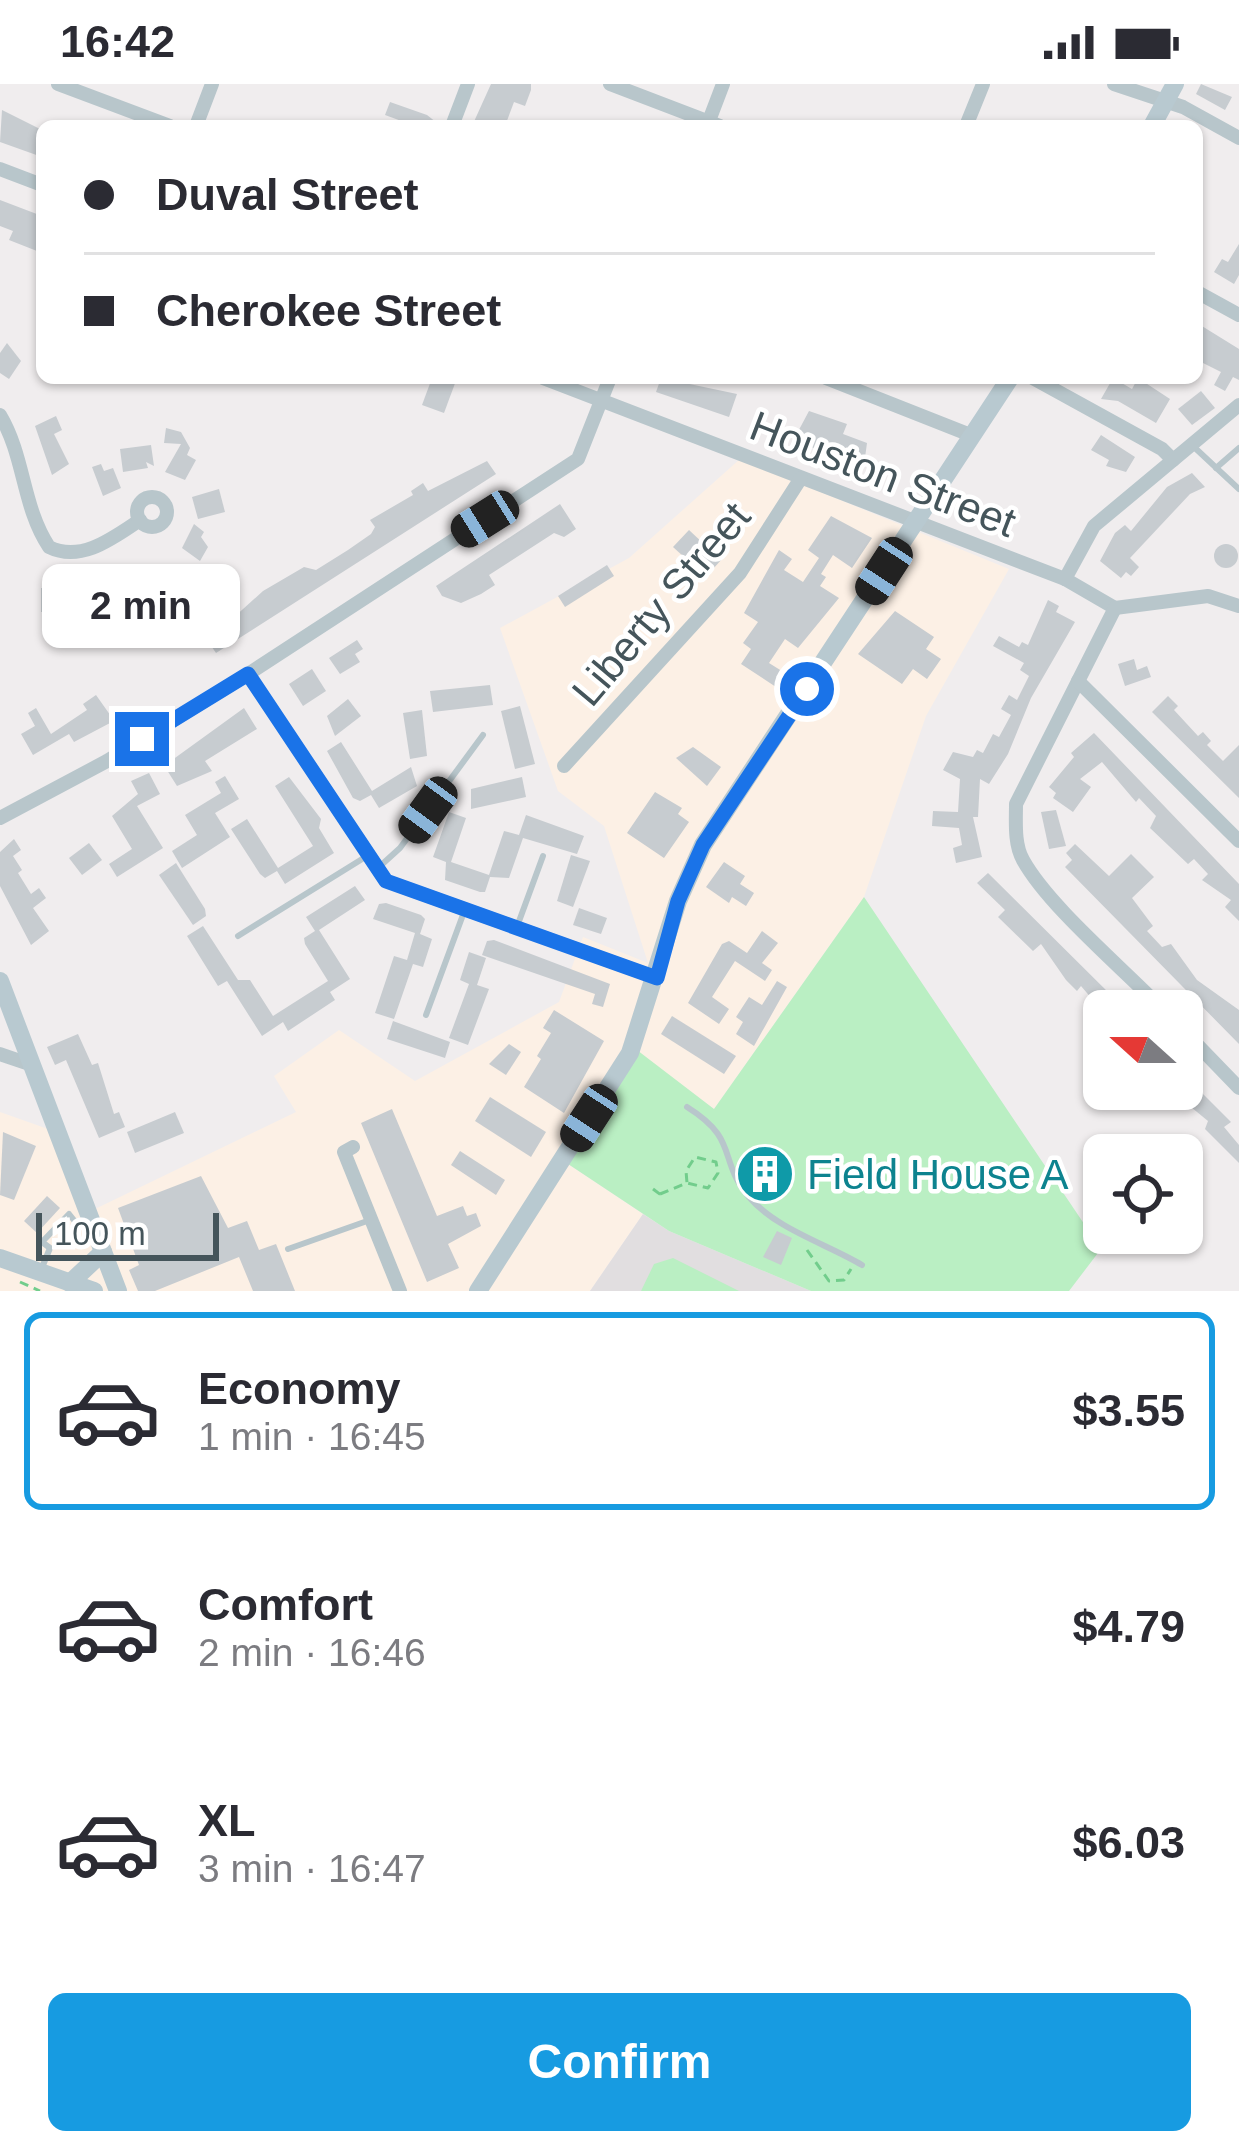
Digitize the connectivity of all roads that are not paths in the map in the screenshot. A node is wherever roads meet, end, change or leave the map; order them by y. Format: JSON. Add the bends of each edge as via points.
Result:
{"nodes":[{"id":1,"x":58,"y":84,"type":"edge"},
{"id":2,"x":212,"y":84,"type":"edge"},
{"id":3,"x":468,"y":84,"type":"edge"},
{"id":4,"x":610,"y":84,"type":"edge"},
{"id":5,"x":723,"y":84,"type":"edge"},
{"id":6,"x":983,"y":84,"type":"edge"},
{"id":7,"x":1114,"y":84,"type":"edge"},
{"id":8,"x":1175,"y":84,"type":"edge"},
{"id":9,"x":1165,"y":103,"type":"junction"},
{"id":10,"x":154,"y":120,"type":"edge"},
{"id":11,"x":198,"y":120,"type":"edge"},
{"id":12,"x":454,"y":120,"type":"edge"},
{"id":13,"x":702,"y":120,"type":"edge"},
{"id":14,"x":713,"y":120,"type":"edge"},
{"id":15,"x":968,"y":120,"type":"edge"},
{"id":16,"x":1155,"y":120,"type":"edge"},
{"id":17,"x":1201,"y":120,"type":"edge"},
{"id":18,"x":1203,"y":121,"type":"edge"},
{"id":19,"x":1239,"y":138,"type":"edge"},
{"id":20,"x":0,"y":169,"type":"edge"},
{"id":21,"x":36,"y":183,"type":"edge"},
{"id":22,"x":1203,"y":295,"type":"edge"},
{"id":23,"x":1239,"y":315,"type":"edge"},
{"id":24,"x":559,"y":384,"type":"edge"},
{"id":25,"x":608,"y":384,"type":"edge"},
{"id":26,"x":1006,"y":384,"type":"edge"},
{"id":27,"x":1045,"y":384,"type":"edge"},
{"id":28,"x":866,"y":385,"type":"edge"},
{"id":29,"x":604,"y":401,"type":"junction"},
{"id":30,"x":1239,"y":405,"type":"edge"},
{"id":31,"x":0,"y":415,"type":"edge"},
{"id":32,"x":973,"y":436,"type":"junction"},
{"id":33,"x":1191,"y":445,"type":"junction"},
{"id":34,"x":1239,"y":448,"type":"edge"},
{"id":35,"x":1173,"y":460,"type":"junction"},
{"id":36,"x":1216,"y":468,"type":"junction"},
{"id":37,"x":801,"y":478,"type":"junction"},
{"id":38,"x":1239,"y":489,"type":"edge"},
{"id":39,"x":140,"y":520,"type":"dead end"},
{"id":40,"x":917,"y":521,"type":"junction"},
{"id":41,"x":1065,"y":579,"type":"junction"},
{"id":42,"x":1239,"y":606,"type":"edge"},
{"id":43,"x":1115,"y":608,"type":"junction"},
{"id":44,"x":248,"y":674,"type":"junction"},
{"id":45,"x":1078,"y":681,"type":"junction"},
{"id":46,"x":483,"y":735,"type":"dead end"},
{"id":47,"x":565,"y":766,"type":"dead end"},
{"id":48,"x":0,"y":818,"type":"edge"},
{"id":49,"x":1239,"y":841,"type":"edge"},
{"id":50,"x":543,"y":856,"type":"dead end"},
{"id":51,"x":372,"y":863,"type":"junction"},
{"id":52,"x":465,"y":909,"type":"junction"},
{"id":53,"x":517,"y":928,"type":"junction"},
{"id":54,"x":238,"y":936,"type":"dead end"},
{"id":55,"x":657,"y":978,"type":"junction"},
{"id":56,"x":0,"y":981,"type":"edge"},
{"id":57,"x":1145,"y":990,"type":"edge"},
{"id":58,"x":426,"y":1015,"type":"dead end"},
{"id":59,"x":1203,"y":1051,"type":"edge"},
{"id":60,"x":0,"y":1054,"type":"edge"},
{"id":61,"x":32,"y":1065,"type":"junction"},
{"id":62,"x":1239,"y":1088,"type":"edge"},
{"id":63,"x":687,"y":1107,"type":"dead end"},
{"id":64,"x":353,"y":1147,"type":"dead end"},
{"id":65,"x":92,"y":1220,"type":"junction"},
{"id":66,"x":371,"y":1220,"type":"junction"},
{"id":67,"x":289,"y":1249,"type":"dead end"},
{"id":68,"x":103,"y":1252,"type":"junction"},
{"id":69,"x":0,"y":1258,"type":"edge"},
{"id":70,"x":862,"y":1265,"type":"dead end"},
{"id":71,"x":40,"y":1282,"type":"edge"},
{"id":72,"x":68,"y":1287,"type":"edge"},
{"id":73,"x":486,"y":1287,"type":"edge"},
{"id":74,"x":94,"y":1291,"type":"edge"},
{"id":75,"x":118,"y":1291,"type":"edge"},
{"id":76,"x":400,"y":1291,"type":"edge"}],
"edges":[{"from":1,"to":10,"type":"street"},
{"from":2,"to":11,"type":"street"},
{"from":3,"to":12,"type":"street"},
{"from":4,"to":13,"type":"street"},
{"from":5,"to":14,"type":"street"},
{"from":6,"to":15,"type":"street"},
{"from":7,"to":9,"type":"street"},
{"from":8,"to":9,"type":"street"},
{"from":9,"to":16,"type":"street"},
{"from":9,"to":17,"type":"street"},
{"from":18,"to":19,"type":"street"},
{"from":20,"to":21,"type":"street"},
{"from":22,"to":23,"type":"street"},
{"from":24,"to":29,"type":"street","name":"Houston Street"},
{"from":25,"to":29,"type":"street"},
{"from":26,"to":32,"type":"street"},
{"from":27,"to":35,"type":"street"},
{"from":28,"to":32,"type":"street"},
{"from":29,"to":37,"type":"street","name":"Houston Street"},
{"from":29,"to":44,"type":"street","via":[[578,459]]},
{"from":30,"to":33,"type":"street"},
{"from":31,"to":39,"type":"street","via":[[49,547],[89,549]]},
{"from":32,"to":40,"type":"street"},
{"from":33,"to":35,"type":"street"},
{"from":33,"to":36,"type":"lane"},
{"from":34,"to":36,"type":"lane"},
{"from":35,"to":41,"type":"street","via":[[1094,526]]},
{"from":36,"to":38,"type":"lane"},
{"from":37,"to":40,"type":"street","name":"Houston Street"},
{"from":37,"to":47,"type":"street","name":"Liberty Street","via":[[740,573]]},
{"from":40,"to":41,"type":"street","name":"Houston Street"},
{"from":40,"to":55,"type":"street","via":[[703,845]]},
{"from":41,"to":43,"type":"street","name":"Houston Street"},
{"from":42,"to":43,"type":"street","via":[[1208,596]]},
{"from":43,"to":45,"type":"street"},
{"from":44,"to":48,"type":"street"},
{"from":44,"to":51,"type":"street"},
{"from":45,"to":49,"type":"street"},
{"from":45,"to":57,"type":"street","via":[[1016,804],[1022,857]]},
{"from":46,"to":51,"type":"lane","via":[[400,848]]},
{"from":50,"to":53,"type":"lane"},
{"from":51,"to":52,"type":"street","via":[[386,881]]},
{"from":51,"to":54,"type":"lane"},
{"from":52,"to":53,"type":"street"},
{"from":52,"to":58,"type":"lane"},
{"from":53,"to":55,"type":"street"},
{"from":55,"to":73,"type":"street","via":[[630,1053]]},
{"from":56,"to":61,"type":"street"},
{"from":59,"to":62,"type":"street"},
{"from":60,"to":61,"type":"street"},
{"from":61,"to":65,"type":"street"},
{"from":63,"to":70,"type":"lane","via":[[722,1132],[747,1196]]},
{"from":64,"to":66,"type":"street","via":[[344,1152]]},
{"from":65,"to":68,"type":"street"},
{"from":65,"to":71,"type":"lane","via":[[77,1224],[69,1214],[48,1230]]},
{"from":66,"to":67,"type":"lane"},
{"from":66,"to":76,"type":"street"},
{"from":68,"to":72,"type":"street"},
{"from":68,"to":75,"type":"street"},
{"from":69,"to":71,"type":"street"},
{"from":71,"to":72,"type":"street"},
{"from":72,"to":74,"type":"street"}]}
